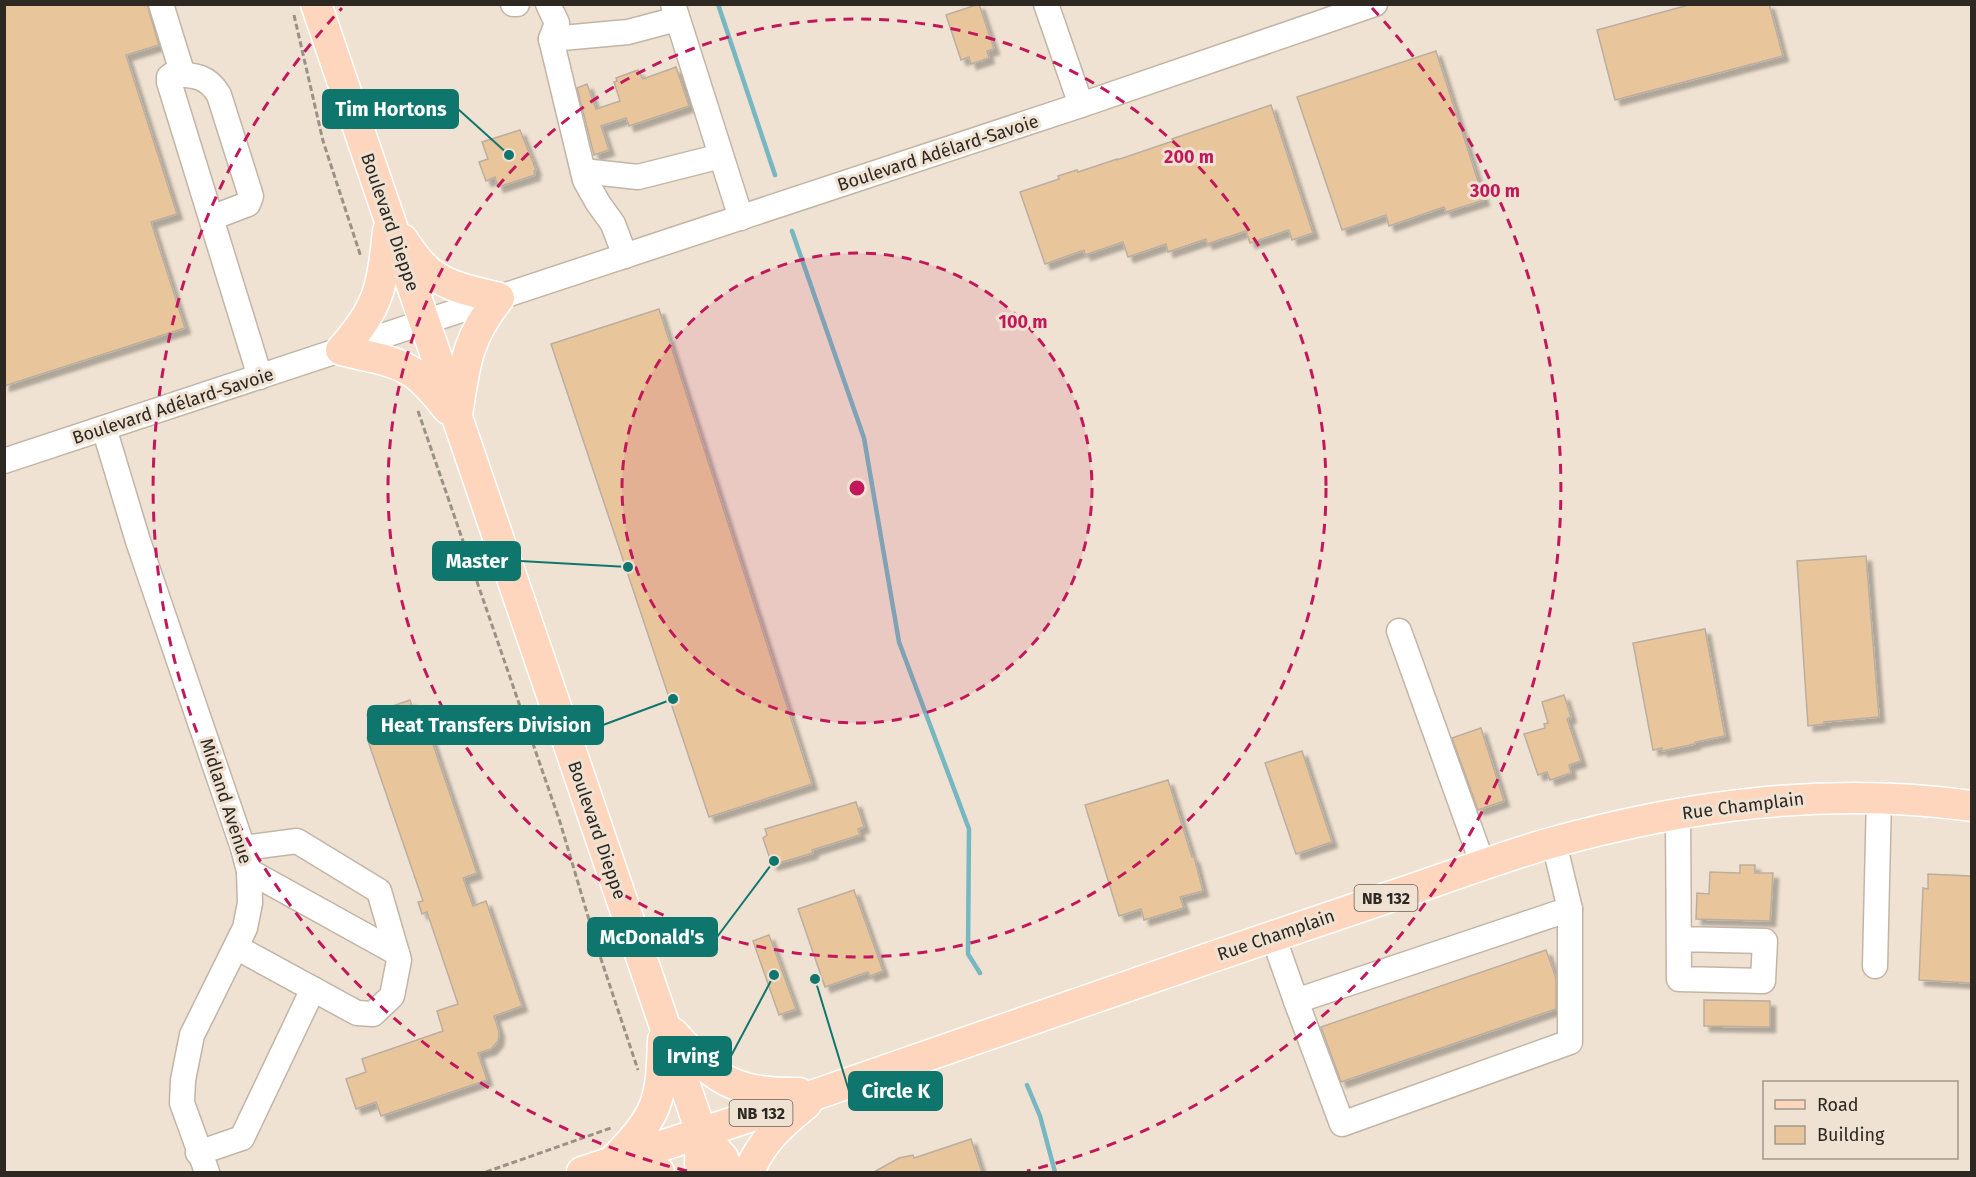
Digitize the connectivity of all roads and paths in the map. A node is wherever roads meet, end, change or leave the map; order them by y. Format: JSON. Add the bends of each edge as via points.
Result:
{"nodes":[{"id":1,"x":161,"y":4,"type":"edge"},
{"id":2,"x":548,"y":4,"type":"edge"},
{"id":3,"x":1046,"y":4,"type":"edge"},
{"id":4,"x":1375,"y":4,"type":"edge"},
{"id":5,"x":305,"y":7,"type":"edge"},
{"id":6,"x":675,"y":12,"type":"edge"},
{"id":7,"x":551,"y":39,"type":"junction"},
{"id":8,"x":183,"y":75,"type":"junction"},
{"id":9,"x":1081,"y":105,"type":"junction"},
{"id":10,"x":721,"y":156,"type":"junction"},
{"id":11,"x":583,"y":171,"type":"junction"},
{"id":12,"x":211,"y":218,"type":"junction"},
{"id":13,"x":741,"y":218,"type":"junction"},
{"id":14,"x":389,"y":222,"type":"junction"},
{"id":15,"x":625,"y":256,"type":"junction"},
{"id":16,"x":362,"y":261,"type":"dead end"},
{"id":17,"x":499,"y":298,"type":"junction"},
{"id":18,"x":420,"y":313,"type":"junction"},
{"id":19,"x":341,"y":350,"type":"junction"},
{"id":20,"x":260,"y":377,"type":"junction"},
{"id":21,"x":412,"y":404,"type":"dead end"},
{"id":22,"x":456,"y":419,"type":"junction"},
{"id":23,"x":104,"y":428,"type":"junction"},
{"id":24,"x":4,"y":461,"type":"edge"},
{"id":25,"x":1399,"y":631,"type":"dead end"},
{"id":26,"x":1879,"y":797,"type":"junction"},
{"id":27,"x":1971,"y":806,"type":"edge"},
{"id":28,"x":1678,"y":814,"type":"junction"},
{"id":29,"x":1554,"y":843,"type":"junction"},
{"id":30,"x":246,"y":860,"type":"junction"},
{"id":31,"x":1484,"y":865,"type":"junction"},
{"id":32,"x":1570,"y":909,"type":"junction"},
{"id":33,"x":1273,"y":936,"type":"junction"},
{"id":34,"x":1679,"y":939,"type":"dead end"},
{"id":35,"x":236,"y":946,"type":"junction"},
{"id":36,"x":397,"y":953,"type":"junction"},
{"id":37,"x":1875,"y":966,"type":"dead end"},
{"id":38,"x":313,"y":989,"type":"junction"},
{"id":39,"x":1296,"y":1001,"type":"junction"},
{"id":40,"x":664,"y":1023,"type":"junction"},
{"id":41,"x":640,"y":1075,"type":"dead end"},
{"id":42,"x":820,"y":1093,"type":"junction"},
{"id":43,"x":616,"y":1126,"type":"dead end"},
{"id":44,"x":701,"y":1133,"type":"junction"},
{"id":45,"x":612,"y":1162,"type":"junction"},
{"id":46,"x":202,"y":1163,"type":"edge"},
{"id":47,"x":486,"y":1173,"type":"edge"},
{"id":48,"x":582,"y":1173,"type":"edge"},
{"id":49,"x":658,"y":1173,"type":"edge"},
{"id":50,"x":703,"y":1173,"type":"edge"},
{"id":51,"x":728,"y":1173,"type":"edge"},
{"id":52,"x":749,"y":1173,"type":"edge"}],
"edges":[{"from":1,"to":8,"type":"street"},
{"from":2,"to":7,"type":"street","via":[[557,23]]},
{"from":3,"to":9,"type":"street"},
{"from":4,"to":9,"type":"street","name":"Boulevard Adélard-Savoie"},
{"from":5,"to":14,"type":"main road","name":"Boulevard Dieppe"},
{"from":5,"to":16,"type":"path","via":[[323,141]]},
{"from":6,"to":7,"type":"street","via":[[628,32]]},
{"from":6,"to":10,"type":"street"},
{"from":7,"to":11,"type":"street"},
{"from":8,"to":12,"type":"street","via":[[173,74],[169,82]]},
{"from":8,"to":12,"type":"street","via":[[208,80],[219,95],[251,196],[248,204]]},
{"from":9,"to":13,"type":"street","name":"Boulevard Adélard-Savoie"},
{"from":10,"to":11,"type":"street","via":[[638,177]]},
{"from":10,"to":13,"type":"street"},
{"from":11,"to":15,"type":"street","via":[[613,224]]},
{"from":12,"to":20,"type":"street"},
{"from":13,"to":15,"type":"street","name":"Boulevard Adélard-Savoie"},
{"from":14,"to":17,"type":"main road","via":[[421,264],[437,278]]},
{"from":14,"to":18,"type":"main road","name":"Boulevard Dieppe"},
{"from":14,"to":19,"type":"main road","via":[[383,273],[374,306]]},
{"from":15,"to":17,"type":"street","name":"Boulevard Adélard-Savoie"},
{"from":17,"to":18,"type":"street","name":"Boulevard Adélard-Savoie"},
{"from":17,"to":22,"type":"main road","via":[[481,322],[469,348]]},
{"from":18,"to":19,"type":"street","name":"Boulevard Adélard-Savoie"},
{"from":18,"to":22,"type":"main road","name":"Boulevard Dieppe"},
{"from":19,"to":20,"type":"street","name":"Boulevard Adélard-Savoie"},
{"from":19,"to":22,"type":"main road","via":[[412,372]]},
{"from":20,"to":23,"type":"street","name":"Boulevard Adélard-Savoie"},
{"from":21,"to":41,"type":"path","via":[[420,413],[560,822]]},
{"from":22,"to":40,"type":"main road","name":"Boulevard Dieppe"},
{"from":23,"to":24,"type":"street","name":"Boulevard Adélard-Savoie"},
{"from":23,"to":30,"type":"street","name":"Midland Avenue"},
{"from":25,"to":31,"type":"street"},
{"from":26,"to":27,"type":"main road","name":"Rue Champlain","number":"NB 132"},
{"from":26,"to":28,"type":"main road","name":"Rue Champlain","number":"NB 132","via":[[1765,801]]},
{"from":26,"to":37,"type":"street"},
{"from":28,"to":29,"type":"main road","name":"Rue Champlain","number":"NB 132"},
{"from":28,"to":34,"type":"street"},
{"from":29,"to":31,"type":"main road","name":"Rue Champlain","number":"NB 132"},
{"from":29,"to":32,"type":"street"},
{"from":30,"to":35,"type":"street","name":"Midland Avenue","via":[[250,903]]},
{"from":30,"to":36,"type":"street"},
{"from":30,"to":36,"type":"street","via":[[297,840],[379,891]]},
{"from":31,"to":33,"type":"main road","name":"Rue Champlain","number":"NB 132"},
{"from":32,"to":39,"type":"street"},
{"from":32,"to":39,"type":"street","via":[[1569,1042],[1342,1124]]},
{"from":33,"to":39,"type":"street"},
{"from":33,"to":42,"type":"main road","name":"Rue Champlain","number":"NB 132"},
{"from":35,"to":38,"type":"street"},
{"from":35,"to":46,"type":"street","name":"Midland Avenue","via":[[192,1035],[183,1080],[182,1103]]},
{"from":36,"to":38,"type":"street","via":[[392,996],[373,1014],[357,1013]]},
{"from":38,"to":46,"type":"street","via":[[242,1138]]},
{"from":40,"to":42,"type":"main road","via":[[699,1062],[731,1084],[764,1092]]},
{"from":40,"to":44,"type":"main road","name":"Boulevard Dieppe"},
{"from":40,"to":45,"type":"main road","via":[[662,1076],[654,1109],[645,1126]]},
{"from":42,"to":44,"type":"main road","name":"Rue Champlain","number":"NB 132"},
{"from":42,"to":52,"type":"main road","via":[[773,1132]]},
{"from":43,"to":47,"type":"path"},
{"from":44,"to":45,"type":"main road","number":"NB 132"},
{"from":44,"to":50,"type":"main road","name":"Boulevard Dieppe"},
{"from":44,"to":51,"type":"main road","name":"Boulevard Dieppe","via":[[723,1158]]},
{"from":45,"to":48,"type":"main road","number":"NB 132"},
{"from":45,"to":49,"type":"main road"}]}
